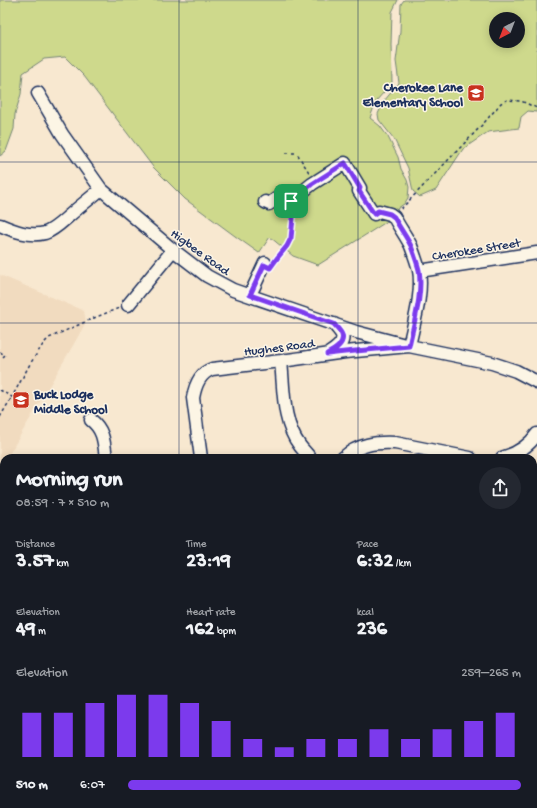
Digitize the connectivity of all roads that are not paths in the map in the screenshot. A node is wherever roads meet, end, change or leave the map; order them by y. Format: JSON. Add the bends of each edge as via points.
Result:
{"nodes":[{"id":1,"x":38,"y":93,"type":"dead end"},
{"id":2,"x":101,"y":189,"type":"junction"},
{"id":3,"x":265,"y":202,"type":"dead end"},
{"id":4,"x":0,"y":226,"type":"edge"},
{"id":5,"x":173,"y":250,"type":"junction"},
{"id":6,"x":537,"y":253,"type":"edge"},
{"id":7,"x":264,"y":264,"type":"road end"},
{"id":8,"x":419,"y":271,"type":"junction"},
{"id":9,"x":250,"y":295,"type":"junction"},
{"id":10,"x":128,"y":305,"type":"road end"},
{"id":11,"x":334,"y":324,"type":"junction"},
{"id":12,"x":409,"y":346,"type":"junction"},
{"id":13,"x":327,"y":354,"type":"junction"},
{"id":14,"x":281,"y":361,"type":"junction"},
{"id":15,"x":537,"y":382,"type":"edge"},
{"id":16,"x":91,"y":420,"type":"dead end"},
{"id":17,"x":537,"y":434,"type":"edge"},
{"id":18,"x":105,"y":454,"type":"edge"},
{"id":19,"x":200,"y":454,"type":"edge"},
{"id":20,"x":306,"y":454,"type":"edge"},
{"id":21,"x":349,"y":454,"type":"edge"},
{"id":22,"x":429,"y":454,"type":"edge"},
{"id":23,"x":513,"y":454,"type":"edge"}],
"edges":[{"from":1,"to":2,"type":"street","name":"Higbee Road","via":[[62,134]]},
{"from":2,"to":4,"type":"street","via":[[46,232],[22,233]]},
{"from":2,"to":5,"type":"street","name":"Higbee Road"},
{"from":3,"to":8,"type":"street","via":[[269,204],[276,199],[291,201],[345,163],[374,214],[378,211],[395,218],[410,244]]},
{"from":5,"to":9,"type":"street","name":"Higbee Road","via":[[207,276],[233,290]]},
{"from":5,"to":10,"type":"street"},
{"from":6,"to":8,"type":"street","name":"Cherokee Street"},
{"from":7,"to":9,"type":"street"},
{"from":8,"to":12,"type":"street","via":[[419,299]]},
{"from":9,"to":11,"type":"street","name":"Higbee Road"},
{"from":11,"to":12,"type":"street","name":"Higbee Road"},
{"from":11,"to":13,"type":"street","via":[[342,339],[340,345]]},
{"from":12,"to":13,"type":"street","name":"Hughes Road"},
{"from":12,"to":15,"type":"street","name":"Hughes Road","via":[[492,363]]},
{"from":13,"to":14,"type":"street","name":"Hughes Road"},
{"from":14,"to":19,"type":"street","name":"Hughes Road","via":[[212,369],[202,375],[197,382],[193,398]]},
{"from":14,"to":20,"type":"street","via":[[285,412],[299,446]]},
{"from":16,"to":18,"type":"street","via":[[103,437]]},
{"from":17,"to":23,"type":"street"},
{"from":21,"to":22,"type":"street","via":[[365,445],[383,442],[395,443]]}]}
